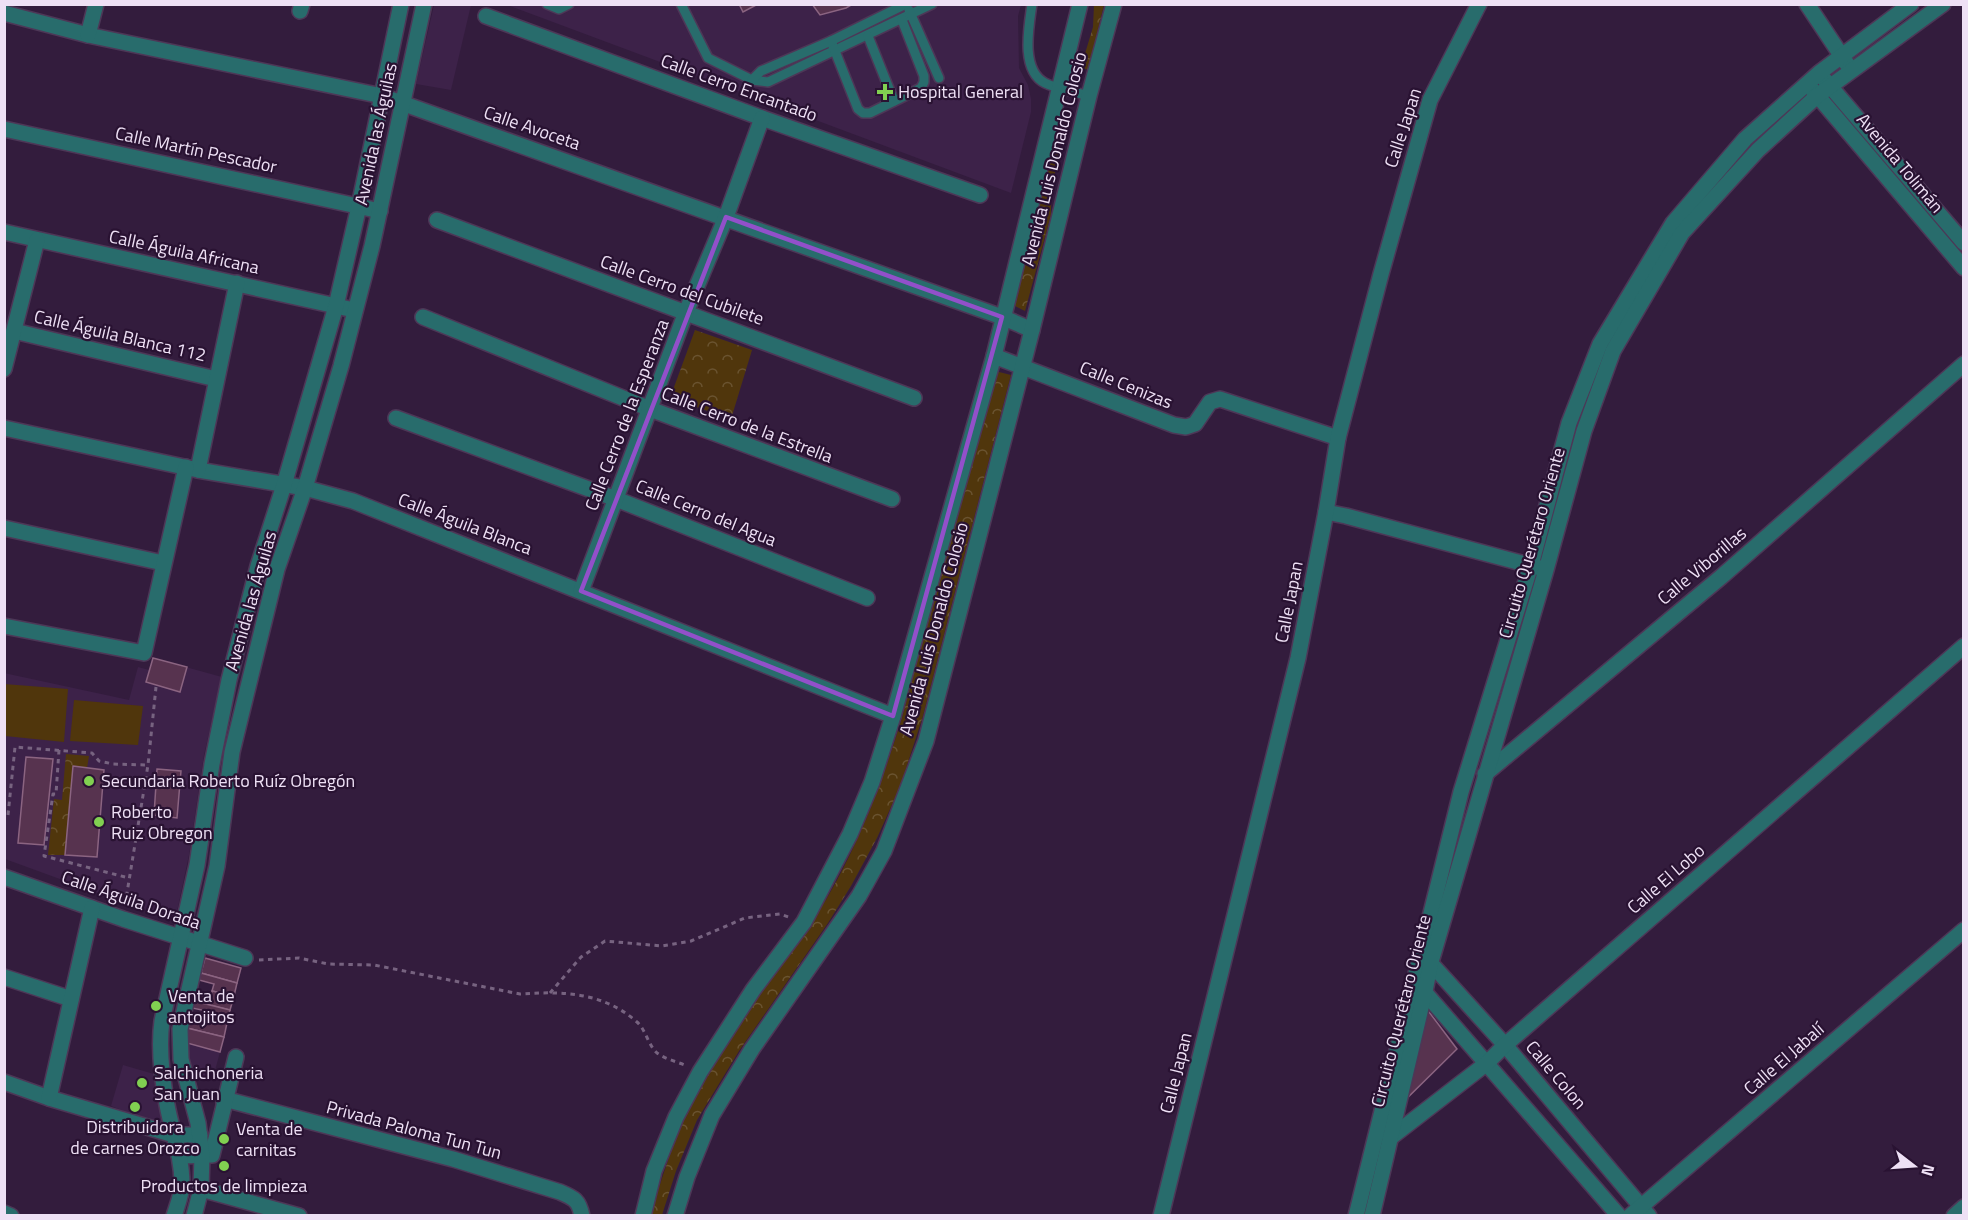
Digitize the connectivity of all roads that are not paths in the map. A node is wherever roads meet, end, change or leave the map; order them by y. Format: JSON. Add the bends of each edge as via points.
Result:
{"nodes":[{"id":1,"x":96,"y":4,"type":"edge"},
{"id":2,"x":401,"y":4,"type":"edge"},
{"id":3,"x":424,"y":4,"type":"edge"},
{"id":4,"x":547,"y":4,"type":"edge"},
{"id":5,"x":569,"y":4,"type":"edge"},
{"id":6,"x":681,"y":4,"type":"edge"},
{"id":7,"x":906,"y":4,"type":"edge"},
{"id":8,"x":932,"y":4,"type":"edge"},
{"id":9,"x":1032,"y":4,"type":"edge"},
{"id":10,"x":1080,"y":4,"type":"edge"},
{"id":11,"x":1114,"y":4,"type":"edge"},
{"id":12,"x":1479,"y":4,"type":"edge"},
{"id":13,"x":1808,"y":4,"type":"edge"},
{"id":14,"x":1911,"y":4,"type":"edge"},
{"id":15,"x":1943,"y":4,"type":"edge"},
{"id":16,"x":4,"y":13,"type":"edge"},
{"id":17,"x":486,"y":16,"type":"dead end"},
{"id":18,"x":907,"y":17,"type":"junction"},
{"id":19,"x":88,"y":34,"type":"junction"},
{"id":20,"x":868,"y":36,"type":"junction"},
{"id":21,"x":831,"y":41,"type":"junction"},
{"id":22,"x":836,"y":51,"type":"junction"},
{"id":23,"x":1842,"y":56,"type":"junction"},
{"id":24,"x":1851,"y":71,"type":"junction"},
{"id":25,"x":1819,"y":73,"type":"junction"},
{"id":26,"x":939,"y":78,"type":"dead end"},
{"id":27,"x":753,"y":80,"type":"junction"},
{"id":28,"x":1807,"y":84,"type":"junction"},
{"id":29,"x":1060,"y":87,"type":"junction"},
{"id":30,"x":1823,"y":91,"type":"junction"},
{"id":31,"x":382,"y":96,"type":"junction"},
{"id":32,"x":1089,"y":96,"type":"junction"},
{"id":33,"x":894,"y":101,"type":"junction"},
{"id":34,"x":402,"y":103,"type":"junction"},
{"id":35,"x":762,"y":118,"type":"junction"},
{"id":36,"x":4,"y":129,"type":"edge"},
{"id":37,"x":1735,"y":151,"type":"junction"},
{"id":38,"x":1747,"y":162,"type":"junction"},
{"id":39,"x":980,"y":195,"type":"dead end"},
{"id":40,"x":359,"y":206,"type":"junction"},
{"id":41,"x":380,"y":211,"type":"junction"},
{"id":42,"x":726,"y":217,"type":"junction"},
{"id":43,"x":437,"y":220,"type":"dead end"},
{"id":44,"x":4,"y":232,"type":"edge"},
{"id":45,"x":37,"y":240,"type":"junction"},
{"id":46,"x":1964,"y":243,"type":"edge"},
{"id":47,"x":1964,"y":268,"type":"edge"},
{"id":48,"x":237,"y":283,"type":"junction"},
{"id":49,"x":336,"y":306,"type":"junction"},
{"id":50,"x":354,"y":310,"type":"junction"},
{"id":51,"x":686,"y":312,"type":"junction"},
{"id":52,"x":423,"y":317,"type":"dead end"},
{"id":53,"x":1002,"y":317,"type":"junction"},
{"id":54,"x":1032,"y":330,"type":"junction"},
{"id":55,"x":14,"y":331,"type":"junction"},
{"id":56,"x":1607,"y":348,"type":"junction"},
{"id":57,"x":994,"y":356,"type":"junction"},
{"id":58,"x":1964,"y":364,"type":"edge"},
{"id":59,"x":1022,"y":365,"type":"junction"},
{"id":60,"x":4,"y":369,"type":"edge"},
{"id":61,"x":216,"y":379,"type":"junction"},
{"id":62,"x":914,"y":398,"type":"dead end"},
{"id":63,"x":650,"y":409,"type":"junction"},
{"id":64,"x":396,"y":418,"type":"dead end"},
{"id":65,"x":4,"y":428,"type":"edge"},
{"id":66,"x":1338,"y":438,"type":"junction"},
{"id":67,"x":192,"y":468,"type":"junction"},
{"id":68,"x":284,"y":485,"type":"junction"},
{"id":69,"x":305,"y":488,"type":"junction"},
{"id":70,"x":616,"y":499,"type":"junction"},
{"id":71,"x":892,"y":500,"type":"dead end"},
{"id":72,"x":1326,"y":512,"type":"junction"},
{"id":73,"x":4,"y":528,"type":"edge"},
{"id":74,"x":163,"y":563,"type":"junction"},
{"id":75,"x":1539,"y":567,"type":"junction"},
{"id":76,"x":580,"y":591,"type":"junction"},
{"id":77,"x":867,"y":598,"type":"dead end"},
{"id":78,"x":4,"y":626,"type":"edge"},
{"id":79,"x":1964,"y":646,"type":"edge"},
{"id":80,"x":893,"y":716,"type":"junction"},
{"id":81,"x":1486,"y":773,"type":"junction"},
{"id":82,"x":208,"y":790,"type":"junction"},
{"id":83,"x":1461,"y":792,"type":"junction"},
{"id":84,"x":227,"y":793,"type":"junction"},
{"id":85,"x":4,"y":877,"type":"edge"},
{"id":86,"x":92,"y":908,"type":"junction"},
{"id":87,"x":1964,"y":930,"type":"edge"},
{"id":88,"x":181,"y":938,"type":"junction"},
{"id":89,"x":200,"y":944,"type":"junction"},
{"id":90,"x":1426,"y":957,"type":"junction"},
{"id":91,"x":245,"y":958,"type":"road end"},
{"id":92,"x":4,"y":976,"type":"edge"},
{"id":93,"x":1419,"y":987,"type":"junction"},
{"id":94,"x":71,"y":999,"type":"junction"},
{"id":95,"x":1505,"y":1045,"type":"junction"},
{"id":96,"x":236,"y":1057,"type":"dead end"},
{"id":97,"x":1487,"y":1063,"type":"junction"},
{"id":98,"x":4,"y":1082,"type":"edge"},
{"id":99,"x":49,"y":1098,"type":"junction"},
{"id":100,"x":224,"y":1102,"type":"junction"},
{"id":101,"x":200,"y":1135,"type":"junction"},
{"id":102,"x":174,"y":1136,"type":"junction"},
{"id":103,"x":1390,"y":1138,"type":"junction"},
{"id":104,"x":202,"y":1155,"type":"junction"},
{"id":105,"x":180,"y":1156,"type":"junction"},
{"id":106,"x":201,"y":1189,"type":"junction"},
{"id":107,"x":1964,"y":1207,"type":"edge"},
{"id":108,"x":4,"y":1213,"type":"edge"},
{"id":109,"x":1640,"y":1213,"type":"edge"},
{"id":110,"x":11,"y":1215,"type":"edge"},
{"id":111,"x":174,"y":1215,"type":"edge"},
{"id":112,"x":194,"y":1215,"type":"edge"},
{"id":113,"x":299,"y":1215,"type":"edge"},
{"id":114,"x":582,"y":1215,"type":"edge"},
{"id":115,"x":643,"y":1215,"type":"edge"},
{"id":116,"x":675,"y":1215,"type":"edge"},
{"id":117,"x":1161,"y":1215,"type":"edge"},
{"id":118,"x":1356,"y":1215,"type":"edge"},
{"id":119,"x":1372,"y":1215,"type":"edge"},
{"id":120,"x":1619,"y":1215,"type":"edge"},
{"id":121,"x":1954,"y":1215,"type":"edge"}],
"edges":[{"from":1,"to":19,"type":"street"},
{"from":2,"to":31,"type":"street","name":"Avenida las Águilas"},
{"from":3,"to":34,"type":"street","name":"Avenida las Águilas"},
{"from":4,"to":5,"type":"lane","via":[[559,9]]},
{"from":6,"to":27,"type":"lane","via":[[708,58]]},
{"from":7,"to":18,"type":"lane"},
{"from":7,"to":21,"type":"lane"},
{"from":8,"to":18,"type":"lane"},
{"from":9,"to":29,"type":"lane","via":[[1026,43],[1033,70],[1043,82]]},
{"from":10,"to":29,"type":"street","name":"Avenida Luis Donaldo Colosio"},
{"from":11,"to":32,"type":"street","name":"Avenida Luis Donaldo Colosio"},
{"from":12,"to":66,"type":"street","name":"Calle Japan","via":[[1430,100]]},
{"from":13,"to":23,"type":"street"},
{"from":14,"to":23,"type":"street","name":"Circuito Querétaro Oriente"},
{"from":15,"to":24,"type":"street","name":"Circuito Querétaro Oriente"},
{"from":16,"to":19,"type":"street","name":"Calle Avoceta"},
{"from":17,"to":35,"type":"street","name":"Calle Cerro Encantado"},
{"from":18,"to":20,"type":"lane"},
{"from":18,"to":26,"type":"lane"},
{"from":18,"to":33,"type":"lane","via":[[924,82],[921,88]]},
{"from":19,"to":31,"type":"street","name":"Calle Avoceta"},
{"from":20,"to":22,"type":"lane"},
{"from":20,"to":33,"type":"lane"},
{"from":21,"to":22,"type":"lane"},
{"from":21,"to":27,"type":"lane","via":[[761,71]]},
{"from":22,"to":27,"type":"lane","via":[[768,82]]},
{"from":22,"to":33,"type":"lane","via":[[858,110],[870,113]]},
{"from":23,"to":24,"type":"street"},
{"from":23,"to":25,"type":"street","name":"Circuito Querétaro Oriente"},
{"from":24,"to":30,"type":"street","name":"Circuito Querétaro Oriente"},
{"from":25,"to":28,"type":"street","name":"Circuito Querétaro Oriente"},
{"from":25,"to":30,"type":"street"},
{"from":28,"to":30,"type":"street","name":"Avenida Tolimán"},
{"from":28,"to":37,"type":"street","name":"Circuito Querétaro Oriente"},
{"from":29,"to":32,"type":"lane"},
{"from":29,"to":53,"type":"street","name":"Avenida Luis Donaldo Colosio"},
{"from":30,"to":38,"type":"street","name":"Circuito Querétaro Oriente"},
{"from":30,"to":46,"type":"street","name":"Avenida Tolimán"},
{"from":30,"to":47,"type":"street","name":"Avenida Tolimán"},
{"from":31,"to":34,"type":"street","name":"Calle Avoceta"},
{"from":31,"to":40,"type":"street","name":"Avenida las Águilas"},
{"from":32,"to":54,"type":"street","name":"Avenida Luis Donaldo Colosio"},
{"from":34,"to":41,"type":"street","name":"Avenida las Águilas"},
{"from":34,"to":42,"type":"street","name":"Calle Avoceta"},
{"from":35,"to":39,"type":"street","name":"Calle Cerro Encantado"},
{"from":35,"to":42,"type":"street","name":"Calle Cerro de la Esperanza"},
{"from":36,"to":40,"type":"street","name":"Calle Martín Pescador"},
{"from":37,"to":38,"type":"street"},
{"from":37,"to":56,"type":"street","name":"Circuito Querétaro Oriente","via":[[1672,223]]},
{"from":38,"to":56,"type":"street","name":"Circuito Querétaro Oriente","via":[[1682,233]]},
{"from":40,"to":41,"type":"street","name":"Calle Martín Pescador"},
{"from":40,"to":49,"type":"street","name":"Avenida las Águilas"},
{"from":41,"to":50,"type":"street","name":"Avenida las Águilas"},
{"from":42,"to":51,"type":"street","name":"Calle Cerro de la Esperanza"},
{"from":42,"to":53,"type":"street","name":"Calle Avoceta"},
{"from":43,"to":51,"type":"street","name":"Calle Cerro del Cubilete"},
{"from":44,"to":45,"type":"street","name":"Calle Águila Africana"},
{"from":45,"to":48,"type":"street","name":"Calle Águila Africana"},
{"from":45,"to":55,"type":"street"},
{"from":48,"to":49,"type":"street","name":"Calle Águila Africana"},
{"from":48,"to":61,"type":"street","name":"Calle Águila Blanca 112"},
{"from":49,"to":50,"type":"street","name":"Calle Águila Africana"},
{"from":49,"to":68,"type":"street","name":"Avenida las Águilas"},
{"from":50,"to":69,"type":"street","name":"Avenida las Águilas"},
{"from":51,"to":62,"type":"street","name":"Calle Cerro del Cubilete"},
{"from":51,"to":63,"type":"street","name":"Calle Cerro de la Esperanza"},
{"from":52,"to":63,"type":"street","name":"Calle Cerro de la Estrella"},
{"from":53,"to":54,"type":"street","name":"Calle Avoceta"},
{"from":53,"to":57,"type":"street","name":"Avenida Luis Donaldo Colosio"},
{"from":54,"to":59,"type":"street","name":"Avenida Luis Donaldo Colosio"},
{"from":55,"to":60,"type":"street"},
{"from":55,"to":61,"type":"street","name":"Calle Águila Blanca 112"},
{"from":56,"to":75,"type":"street","name":"Circuito Querétaro Oriente","via":[[1569,423]]},
{"from":57,"to":59,"type":"street","name":"Calle Cenizas"},
{"from":57,"to":80,"type":"street","name":"Avenida Luis Donaldo Colosio"},
{"from":58,"to":81,"type":"street","name":"Calle Viborillas","via":[[1721,577]]},
{"from":59,"to":66,"type":"street","name":"Calle Cenizas","via":[[1174,425],[1195,424],[1210,402],[1220,399]]},
{"from":59,"to":116,"type":"street","name":"Avenida Luis Donaldo Colosio","via":[[926,741],[884,851],[859,896],[752,1049],[712,1114]]},
{"from":61,"to":67,"type":"street","name":"Calle Águila Blanca 112"},
{"from":63,"to":70,"type":"street","name":"Calle Cerro de la Esperanza"},
{"from":63,"to":71,"type":"street","name":"Calle Cerro de la Estrella"},
{"from":64,"to":70,"type":"street","name":"Calle Cerro del Agua"},
{"from":65,"to":67,"type":"street","name":"Calle Águila Blanca"},
{"from":66,"to":72,"type":"street","name":"Calle Japan"},
{"from":67,"to":68,"type":"street","name":"Calle Águila Blanca"},
{"from":67,"to":74,"type":"street","name":"Calle Águila Blanca 112"},
{"from":68,"to":69,"type":"street","name":"Calle Águila Blanca"},
{"from":68,"to":82,"type":"street","name":"Avenida las Águilas","via":[[232,668]]},
{"from":69,"to":76,"type":"street","name":"Calle Águila Blanca","via":[[353,501]]},
{"from":69,"to":84,"type":"street","name":"Avenida las Águilas","via":[[266,612],[232,752]]},
{"from":70,"to":76,"type":"street","name":"Calle Cerro de la Esperanza"},
{"from":70,"to":77,"type":"street","name":"Calle Cerro del Agua"},
{"from":72,"to":75,"type":"street"},
{"from":72,"to":117,"type":"street","name":"Calle Japan","via":[[1298,658]]},
{"from":73,"to":74,"type":"street"},
{"from":74,"to":78,"type":"street","name":"Calle Águila Blanca 112","via":[[144,653]]},
{"from":75,"to":81,"type":"street","name":"Circuito Querétaro Oriente"},
{"from":75,"to":83,"type":"street","name":"Circuito Querétaro Oriente"},
{"from":76,"to":80,"type":"street","name":"Calle Águila Blanca"},
{"from":79,"to":95,"type":"street","name":"Calle El Lobo"},
{"from":80,"to":115,"type":"street","name":"Avenida Luis Donaldo Colosio","via":[[850,834],[804,922],[753,990],[700,1072],[654,1171]]},
{"from":81,"to":83,"type":"street","name":"Calle Viborillas"},
{"from":81,"to":90,"type":"street","name":"Circuito Querétaro Oriente"},
{"from":82,"to":84,"type":"street"},
{"from":82,"to":88,"type":"street","name":"Avenida las Águilas"},
{"from":83,"to":90,"type":"street","name":"Circuito Querétaro Oriente"},
{"from":84,"to":89,"type":"street","name":"Avenida las Águilas","via":[[217,867]]},
{"from":85,"to":86,"type":"street","name":"Calle Águila Dorada"},
{"from":86,"to":88,"type":"street","name":"Calle Águila Dorada"},
{"from":86,"to":94,"type":"street"},
{"from":87,"to":109,"type":"street","name":"Calle El Jabalí"},
{"from":88,"to":89,"type":"street","name":"Calle Águila Dorada"},
{"from":88,"to":102,"type":"street","name":"Avenida las Águilas","via":[[159,1042]]},
{"from":89,"to":91,"type":"street","name":"Calle Águila Dorada"},
{"from":89,"to":101,"type":"street","name":"Avenida las Águilas","via":[[180,1029],[182,1059]]},
{"from":90,"to":93,"type":"street","name":"Circuito Querétaro Oriente"},
{"from":90,"to":95,"type":"street","name":"Calle Colon"},
{"from":92,"to":94,"type":"street"},
{"from":93,"to":97,"type":"street"},
{"from":93,"to":103,"type":"street","name":"Circuito Querétaro Oriente"},
{"from":93,"to":118,"type":"street","name":"Circuito Querétaro Oriente"},
{"from":94,"to":99,"type":"street"},
{"from":95,"to":97,"type":"street","name":"Calle El Lobo"},
{"from":95,"to":109,"type":"street","name":"Calle Colon"},
{"from":96,"to":100,"type":"street"},
{"from":97,"to":103,"type":"street","name":"Calle El Lobo"},
{"from":97,"to":120,"type":"street"},
{"from":98,"to":99,"type":"street"},
{"from":99,"to":102,"type":"street"},
{"from":100,"to":104,"type":"street","via":[[212,1155]]},
{"from":100,"to":114,"type":"street","name":"Privada Paloma Tun Tun","via":[[430,1153],[560,1192],[580,1205]]},
{"from":101,"to":102,"type":"street"},
{"from":101,"to":104,"type":"street","name":"Avenida las Águilas"},
{"from":102,"to":105,"type":"street","name":"Avenida las Águilas"},
{"from":103,"to":119,"type":"street","name":"Circuito Querétaro Oriente"},
{"from":104,"to":105,"type":"street"},
{"from":104,"to":106,"type":"street","name":"Avenida las Águilas"},
{"from":105,"to":111,"type":"street","name":"Avenida las Águilas","via":[[182,1186]]},
{"from":106,"to":112,"type":"street","name":"Avenida las Águilas"},
{"from":106,"to":113,"type":"street"},
{"from":107,"to":121,"type":"street"},
{"from":108,"to":110,"type":"street"}]}
